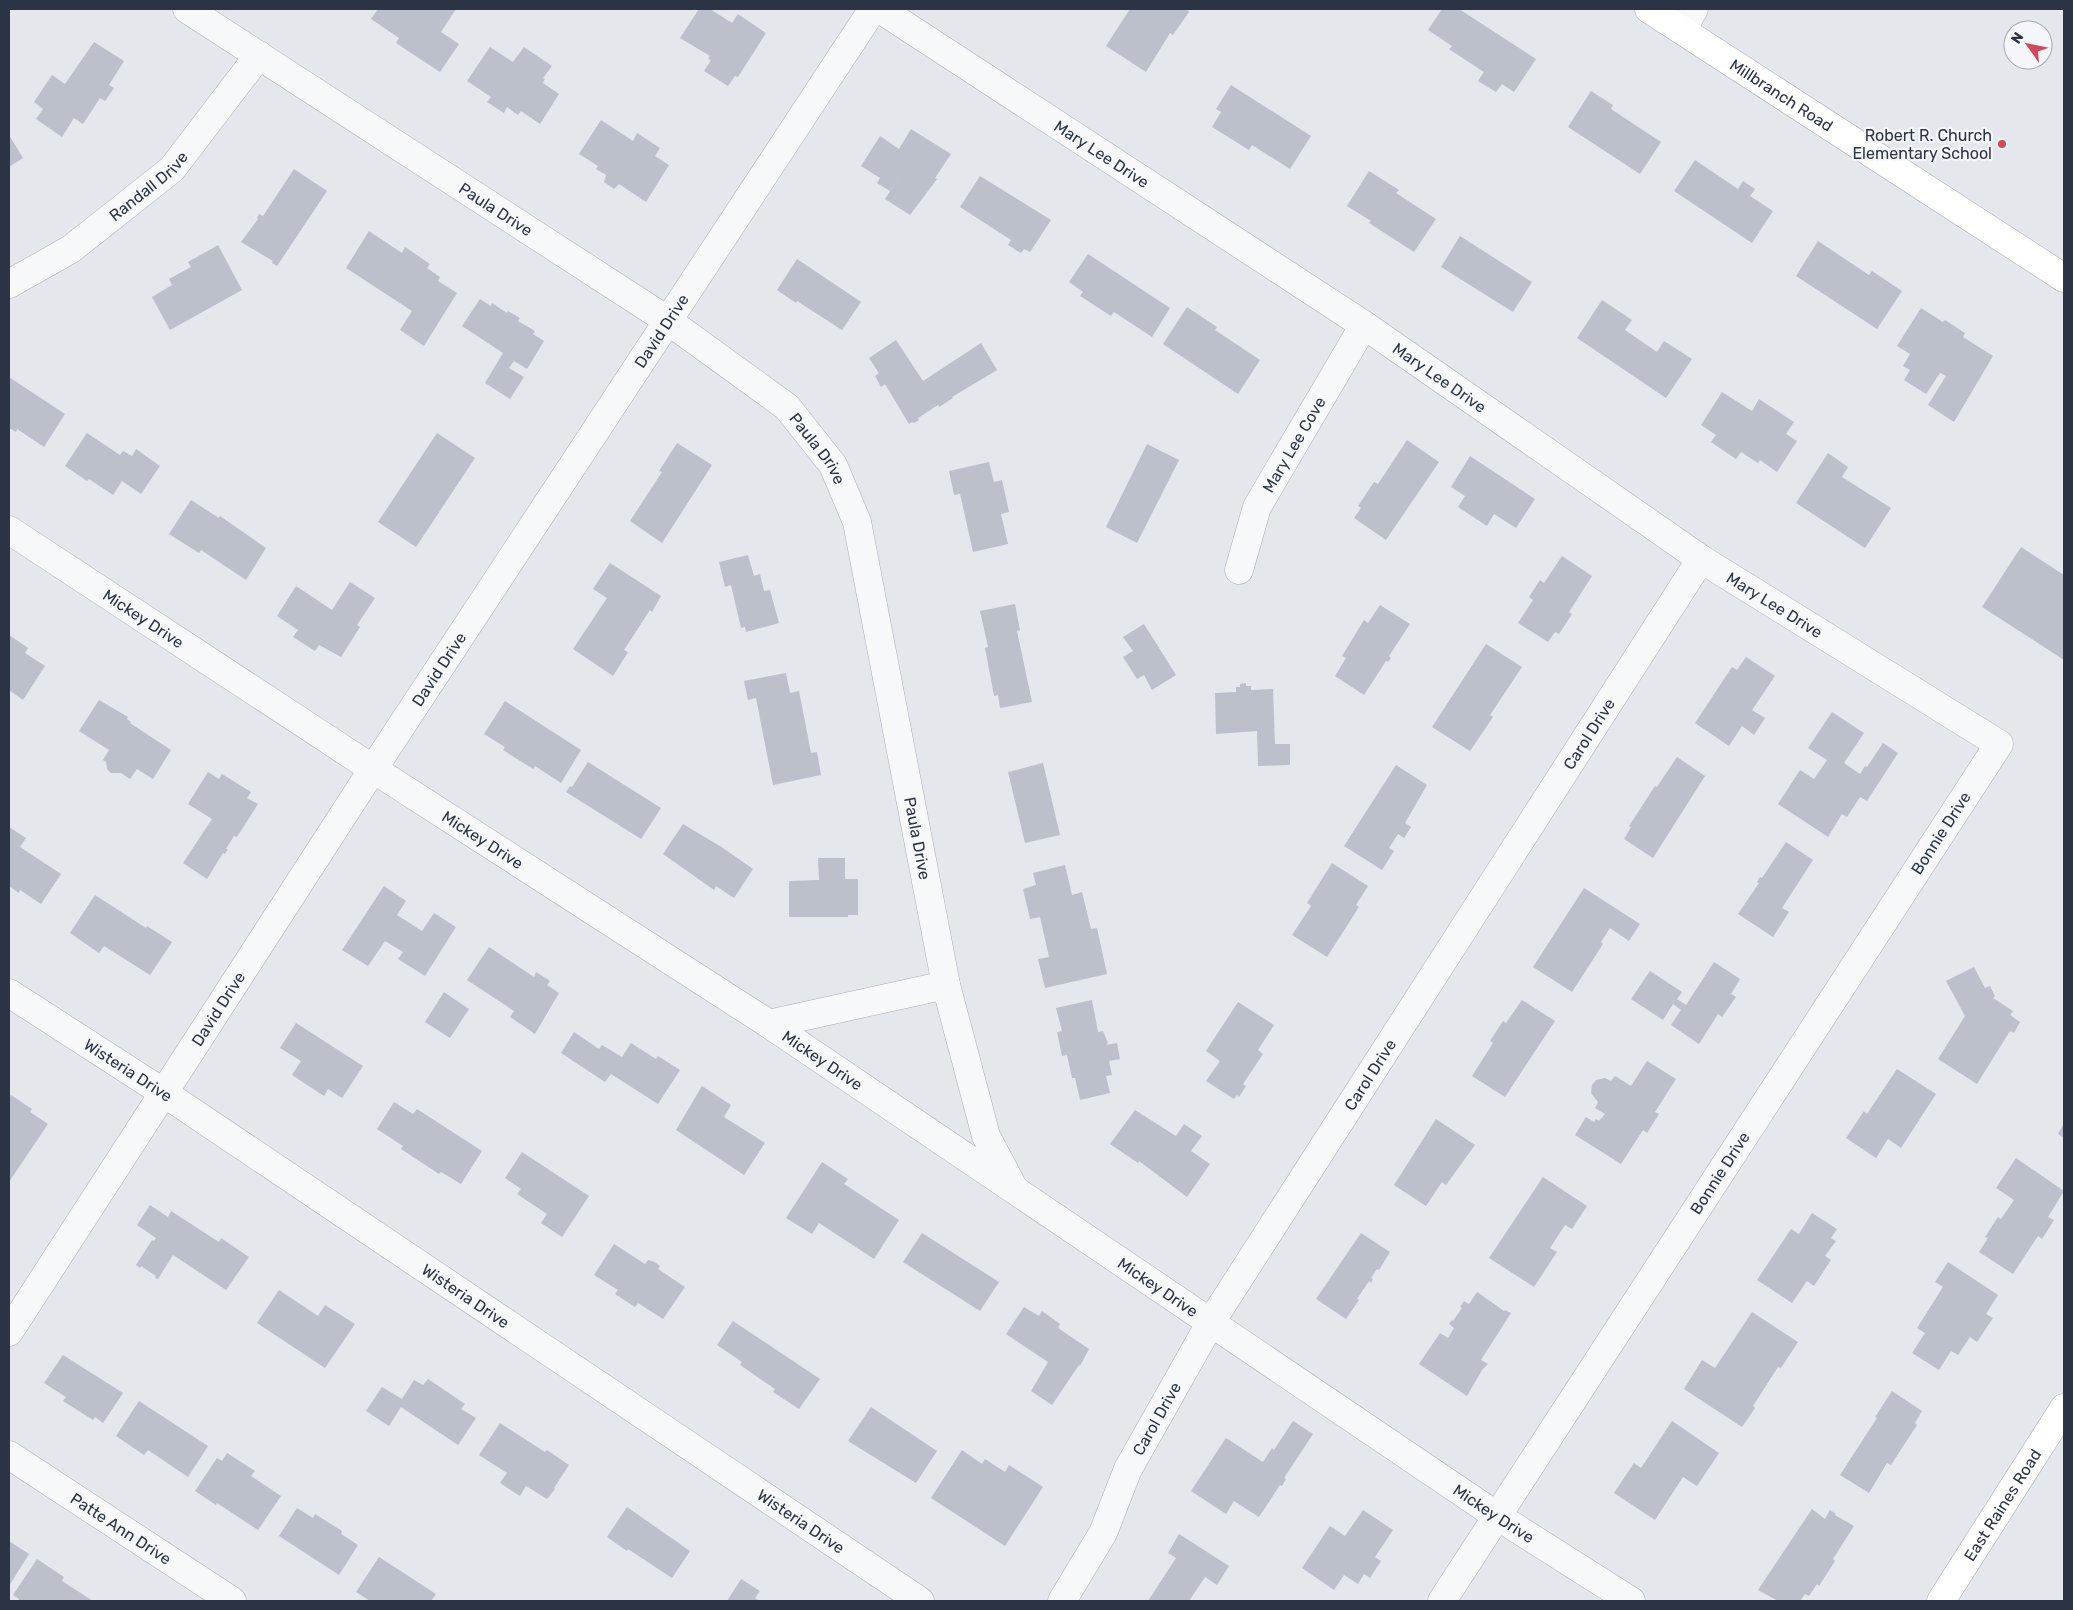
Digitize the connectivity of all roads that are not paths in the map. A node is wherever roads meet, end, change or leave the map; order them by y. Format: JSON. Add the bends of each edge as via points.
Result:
{"nodes":[{"id":1,"x":187,"y":9,"type":"edge"},
{"id":2,"x":873,"y":9,"type":"edge"},
{"id":3,"x":880,"y":9,"type":"edge"},
{"id":4,"x":1649,"y":9,"type":"edge"},
{"id":5,"x":1688,"y":19,"type":"edge"},
{"id":6,"x":259,"y":55,"type":"junction"},
{"id":7,"x":2064,"y":278,"type":"edge"},
{"id":8,"x":9,"y":284,"type":"edge"},
{"id":9,"x":667,"y":320,"type":"junction"},
{"id":10,"x":1364,"y":325,"type":"junction"},
{"id":11,"x":9,"y":530,"type":"edge"},
{"id":12,"x":1701,"y":559,"type":"junction"},
{"id":13,"x":1239,"y":570,"type":"dead end"},
{"id":14,"x":1999,"y":744,"type":"joint"},
{"id":15,"x":373,"y":769,"type":"junction"},
{"id":16,"x":946,"y":985,"type":"junction"},
{"id":17,"x":9,"y":993,"type":"edge"},
{"id":18,"x":769,"y":1024,"type":"junction"},
{"id":19,"x":164,"y":1094,"type":"junction"},
{"id":20,"x":1015,"y":1191,"type":"junction"},
{"id":21,"x":1211,"y":1322,"type":"junction"},
{"id":22,"x":9,"y":1332,"type":"edge"},
{"id":23,"x":2064,"y":1408,"type":"edge"},
{"id":24,"x":9,"y":1455,"type":"edge"},
{"id":25,"x":1497,"y":1516,"type":"junction"},
{"id":26,"x":232,"y":1601,"type":"edge"},
{"id":27,"x":920,"y":1601,"type":"edge"},
{"id":28,"x":1062,"y":1601,"type":"edge"},
{"id":29,"x":1442,"y":1601,"type":"edge"},
{"id":30,"x":1631,"y":1601,"type":"edge"},
{"id":31,"x":1940,"y":1601,"type":"edge"}],
"edges":[{"from":1,"to":6,"type":"street","name":"Paula Drive"},
{"from":2,"to":9,"type":"street","name":"David Drive"},
{"from":3,"to":10,"type":"street","name":"Mary Lee Drive"},
{"from":4,"to":5,"type":"main road","name":"Millbranch Road"},
{"from":5,"to":7,"type":"main road","name":"Millbranch Road"},
{"from":6,"to":8,"type":"street","name":"Randall Drive","via":[[172,169],[71,249]]},
{"from":6,"to":9,"type":"street","name":"Paula Drive"},
{"from":9,"to":15,"type":"street","name":"David Drive"},
{"from":9,"to":16,"type":"street","name":"Paula Drive","via":[[787,406],[833,465],[844,489],[857,522]]},
{"from":10,"to":12,"type":"street","name":"Mary Lee Drive"},
{"from":10,"to":13,"type":"street","name":"Mary Lee Cove","via":[[1257,507]]},
{"from":11,"to":15,"type":"street","name":"Mickey Drive"},
{"from":12,"to":14,"type":"street","name":"Mary Lee Drive"},
{"from":12,"to":21,"type":"street","name":"Carol Drive"},
{"from":14,"to":25,"type":"street","name":"Bonnie Drive"},
{"from":15,"to":18,"type":"street","name":"Mickey Drive"},
{"from":15,"to":19,"type":"street","name":"David Drive"},
{"from":16,"to":18,"type":"street"},
{"from":16,"to":20,"type":"street","name":"Paula Drive","via":[[986,1136]]},
{"from":17,"to":19,"type":"street","name":"Wisteria Drive"},
{"from":18,"to":20,"type":"street","name":"Mickey Drive"},
{"from":19,"to":22,"type":"street","name":"David Drive"},
{"from":19,"to":27,"type":"street","name":"Wisteria Drive"},
{"from":20,"to":21,"type":"street","name":"Mickey Drive"},
{"from":21,"to":25,"type":"street","name":"Mickey Drive"},
{"from":21,"to":28,"type":"street","name":"Carol Drive","via":[[1128,1468],[1103,1533]]},
{"from":23,"to":31,"type":"main road","name":"East Raines Road"},
{"from":24,"to":26,"type":"street","name":"Patte Ann Drive"},
{"from":25,"to":29,"type":"street","name":"Bonnie Drive"},
{"from":25,"to":30,"type":"street","name":"Mickey Drive"}]}
